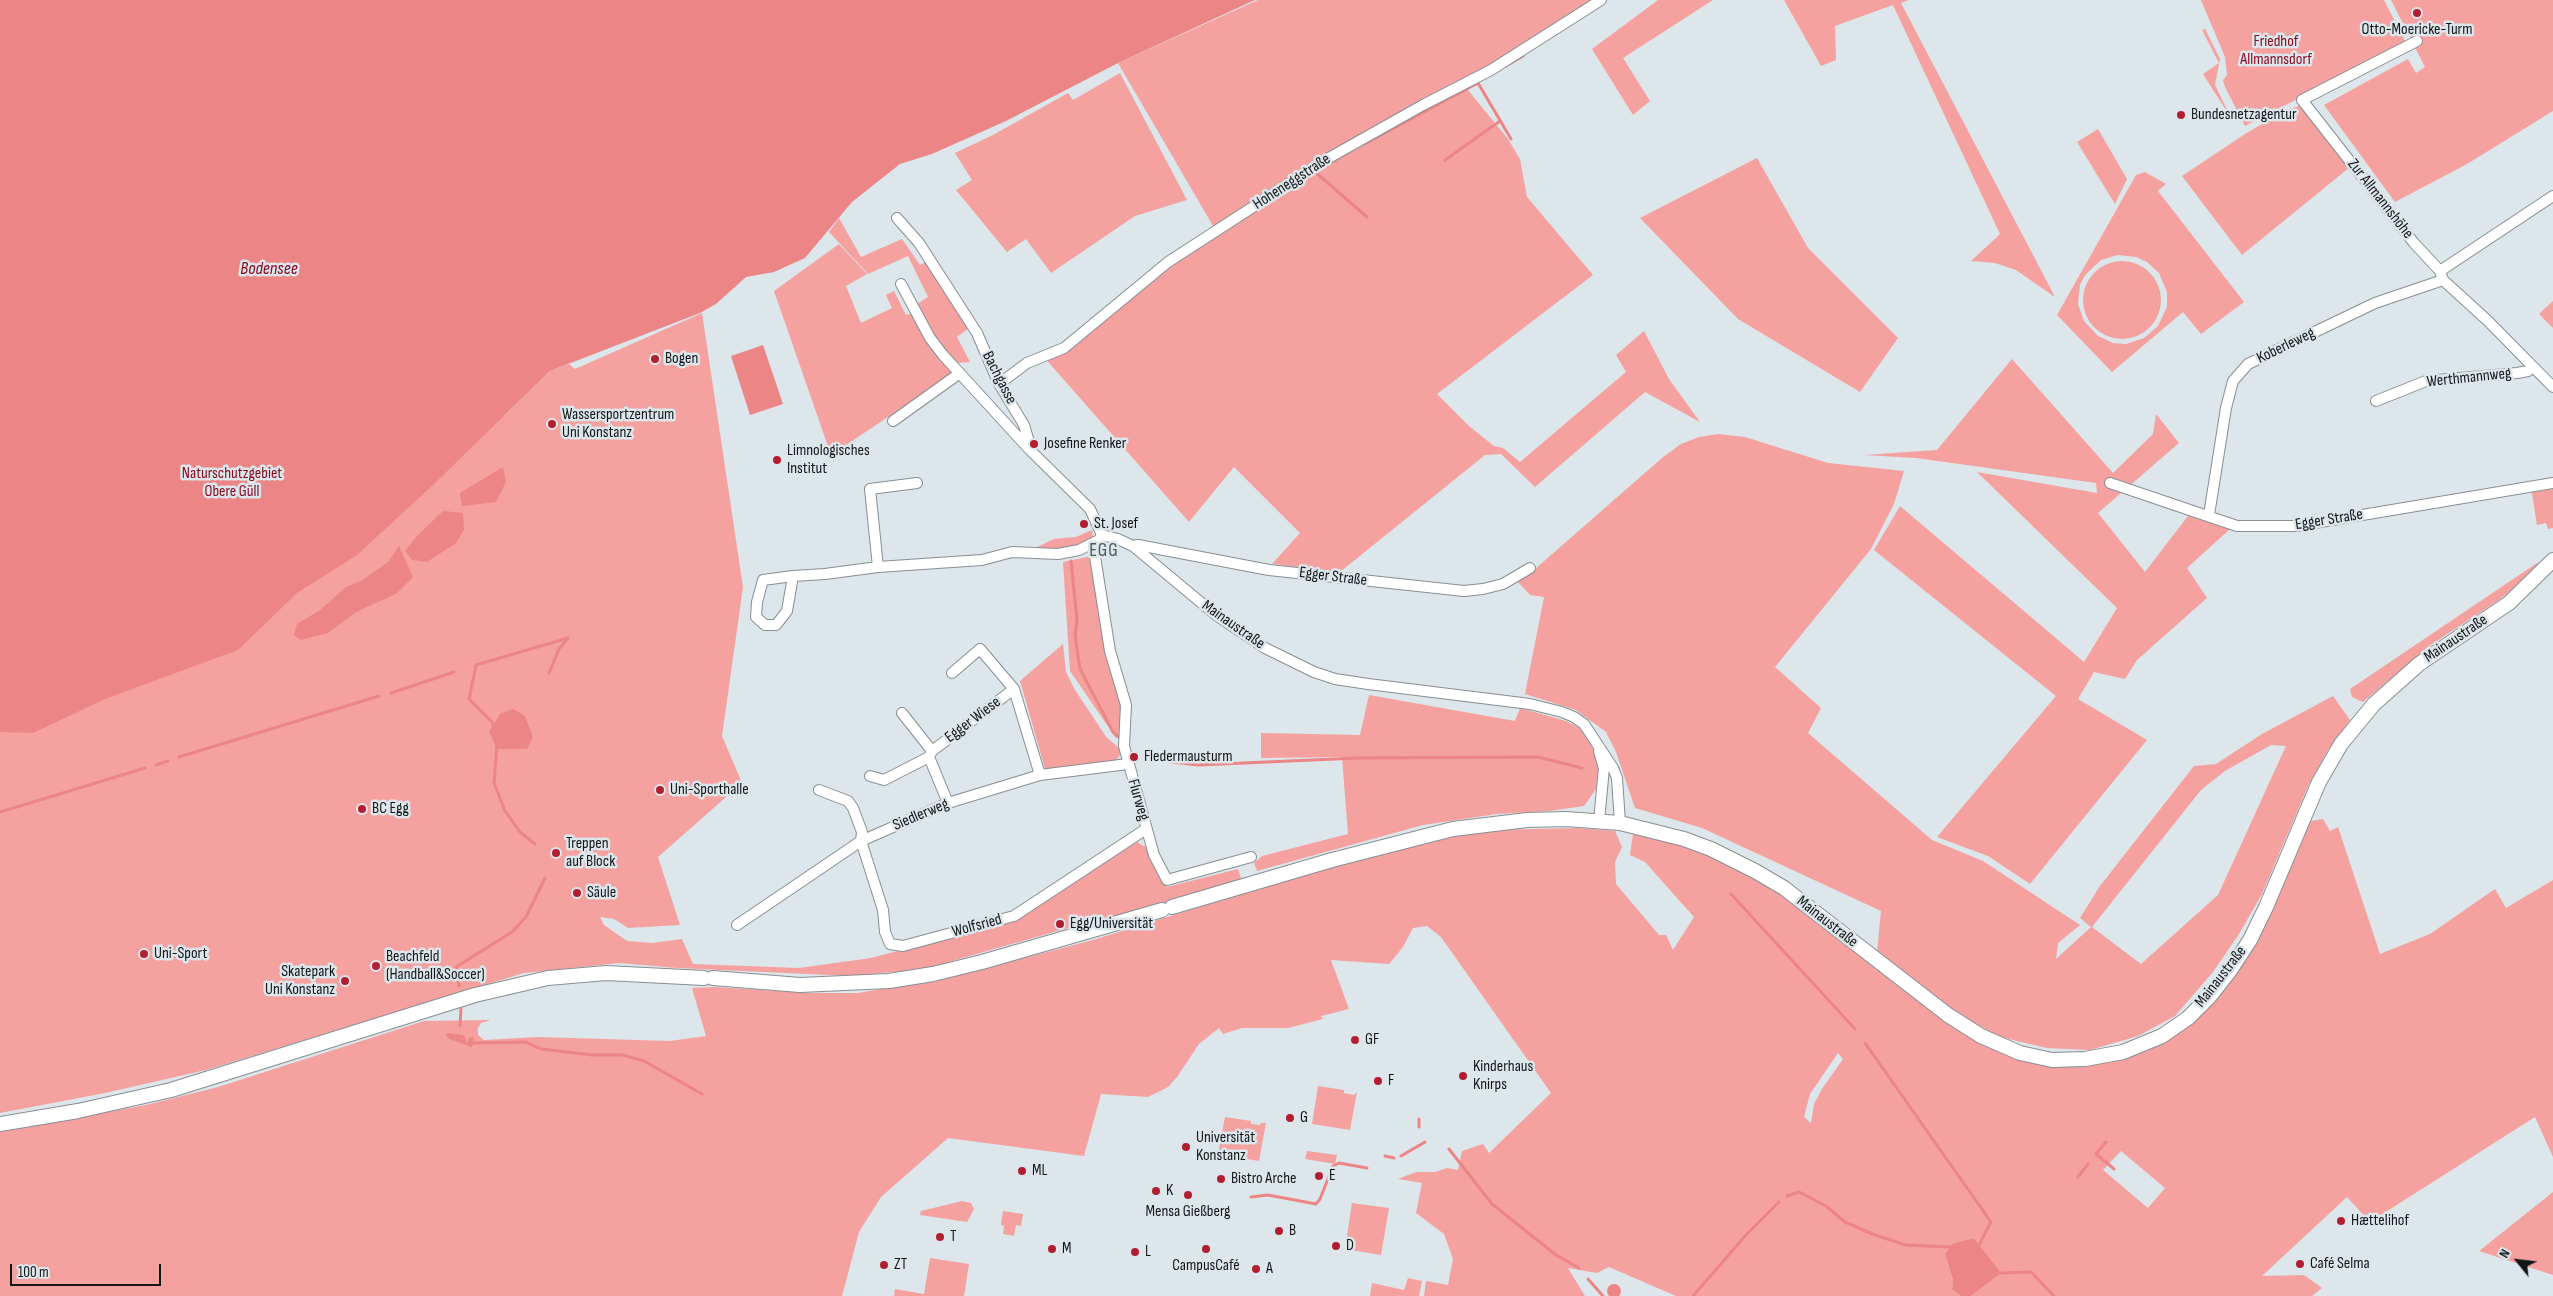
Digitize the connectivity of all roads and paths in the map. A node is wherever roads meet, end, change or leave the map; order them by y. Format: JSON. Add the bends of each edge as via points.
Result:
{"nodes":[{"id":1,"x":1600,"y":0,"type":"edge"},
{"id":2,"x":2417,"y":42,"type":"dead end"},
{"id":3,"x":2553,"y":196,"type":"edge"},
{"id":4,"x":897,"y":218,"type":"dead end"},
{"id":5,"x":2442,"y":276,"type":"junction"},
{"id":6,"x":901,"y":284,"type":"dead end"},
{"id":7,"x":2532,"y":367,"type":"junction"},
{"id":8,"x":960,"y":373,"type":"junction"},
{"id":9,"x":999,"y":384,"type":"junction"},
{"id":10,"x":2553,"y":387,"type":"edge"},
{"id":11,"x":2376,"y":401,"type":"dead end"},
{"id":12,"x":893,"y":420,"type":"dead end"},
{"id":13,"x":1032,"y":452,"type":"junction"},
{"id":14,"x":2110,"y":483,"type":"dead end"},
{"id":15,"x":2553,"y":483,"type":"edge"},
{"id":16,"x":917,"y":484,"type":"dead end"},
{"id":17,"x":2209,"y":515,"type":"junction"},
{"id":18,"x":1102,"y":535,"type":"junction"},
{"id":19,"x":1093,"y":544,"type":"junction"},
{"id":20,"x":1133,"y":546,"type":"junction"},
{"id":21,"x":2553,"y":560,"type":"edge"},
{"id":22,"x":878,"y":567,"type":"junction"},
{"id":23,"x":1530,"y":568,"type":"dead end"},
{"id":24,"x":793,"y":576,"type":"junction"},
{"id":25,"x":952,"y":673,"type":"dead end"},
{"id":26,"x":1014,"y":689,"type":"junction"},
{"id":27,"x":902,"y":713,"type":"dead end"},
{"id":28,"x":1597,"y":740,"type":"junction"},
{"id":29,"x":931,"y":754,"type":"junction"},
{"id":30,"x":1128,"y":764,"type":"junction"},
{"id":31,"x":1040,"y":775,"type":"junction"},
{"id":32,"x":870,"y":776,"type":"dead end"},
{"id":33,"x":819,"y":790,"type":"dead end"},
{"id":34,"x":948,"y":803,"type":"junction"},
{"id":35,"x":1599,"y":821,"type":"junction"},
{"id":36,"x":1620,"y":823,"type":"junction"},
{"id":37,"x":1146,"y":829,"type":"junction"},
{"id":38,"x":861,"y":841,"type":"junction"},
{"id":39,"x":1251,"y":858,"type":"dead end"},
{"id":40,"x":737,"y":925,"type":"dead end"},
{"id":41,"x":0,"y":1124,"type":"edge"}],
"edges":[{"from":1,"to":9,"type":"street","name":"Hoheneggstraße","via":[[1491,70],[1326,159],[1168,262],[1064,348],[1027,363]]},
{"from":2,"to":5,"type":"street","name":"Zur Allmannshöhe","via":[[2302,100]]},
{"from":3,"to":5,"type":"street","name":"Koberleweg"},
{"from":4,"to":9,"type":"street","name":"Bachgasse","via":[[919,243],[960,304],[977,332]]},
{"from":5,"to":7,"type":"street","name":"Zur Allmannshöhe"},
{"from":5,"to":17,"type":"street","name":"Koberleweg","via":[[2375,303],[2248,364],[2233,381],[2226,408]]},
{"from":6,"to":8,"type":"street","via":[[930,338]]},
{"from":7,"to":10,"type":"street","name":"Zur Allmannshöhe"},
{"from":7,"to":11,"type":"street","name":"Werthmannweg","via":[[2517,373],[2426,381]]},
{"from":8,"to":12,"type":"street"},
{"from":8,"to":13,"type":"street"},
{"from":9,"to":13,"type":"street","name":"Bachgasse","via":[[1024,425]]},
{"from":13,"to":18,"type":"street","name":"Bachgasse","via":[[1090,509]]},
{"from":14,"to":17,"type":"street","name":"Egger Straße"},
{"from":15,"to":17,"type":"street","name":"Egger Straße","via":[[2298,526],[2237,526]]},
{"from":16,"to":22,"type":"street","via":[[870,489]]},
{"from":18,"to":19,"type":"street"},
{"from":18,"to":20,"type":"street","name":"Mainaustraße"},
{"from":19,"to":22,"type":"street","via":[[1058,554],[1012,552],[982,560]]},
{"from":19,"to":30,"type":"street","name":"Flurweg","via":[[1110,652],[1126,705],[1124,746]]},
{"from":20,"to":23,"type":"street","name":"Egger Straße","via":[[1269,570],[1464,591],[1503,584]]},
{"from":20,"to":28,"type":"street","name":"Mainaustraße","via":[[1216,615],[1265,648],[1314,672],[1335,679],[1549,708],[1584,724]]},
{"from":21,"to":36,"type":"main road","name":"Mainaustraße","via":[[2509,603],[2419,664],[2374,704],[2341,744],[2319,782],[2266,907],[2229,972],[2188,1018],[2162,1036],[2123,1052],[2085,1059],[2052,1060],[2020,1053],[1981,1036],[1948,1015],[1784,888],[1711,849]]},
{"from":22,"to":24,"type":"street"},
{"from":24,"to":24,"type":"street","via":[[763,580],[756,618],[765,625],[776,625],[787,611]]},
{"from":25,"to":26,"type":"street","name":"Egger Wiese","via":[[980,649]]},
{"from":26,"to":29,"type":"street","name":"Egger Wiese"},
{"from":26,"to":31,"type":"street","name":"Egger Wiese"},
{"from":27,"to":29,"type":"street","name":"Egger Wiese"},
{"from":28,"to":35,"type":"street","name":"Mainaustraße","via":[[1604,768]]},
{"from":28,"to":36,"type":"street","name":"Mainaustraße","via":[[1617,778]]},
{"from":29,"to":32,"type":"street","name":"Egger Wiese","via":[[884,780]]},
{"from":29,"to":34,"type":"street","name":"Egger Wiese"},
{"from":30,"to":31,"type":"street","name":"Siedlerweg"},
{"from":30,"to":37,"type":"street","name":"Flurweg"},
{"from":31,"to":34,"type":"street","name":"Siedlerweg"},
{"from":33,"to":38,"type":"street","via":[[848,801],[862,832]]},
{"from":34,"to":38,"type":"street","name":"Siedlerweg"},
{"from":35,"to":36,"type":"main road"},
{"from":35,"to":41,"type":"main road","via":[[1527,820],[1453,829],[1332,860],[982,962],[890,981],[800,985],[606,973],[539,980],[475,995],[170,1090]]},
{"from":37,"to":38,"type":"street","name":"Wolfsried","via":[[1014,916],[903,946],[890,944],[884,932],[883,910]]},
{"from":37,"to":39,"type":"street","name":"Flurweg","via":[[1154,855],[1167,880]]},
{"from":38,"to":40,"type":"street","name":"Siedlerweg"}]}
